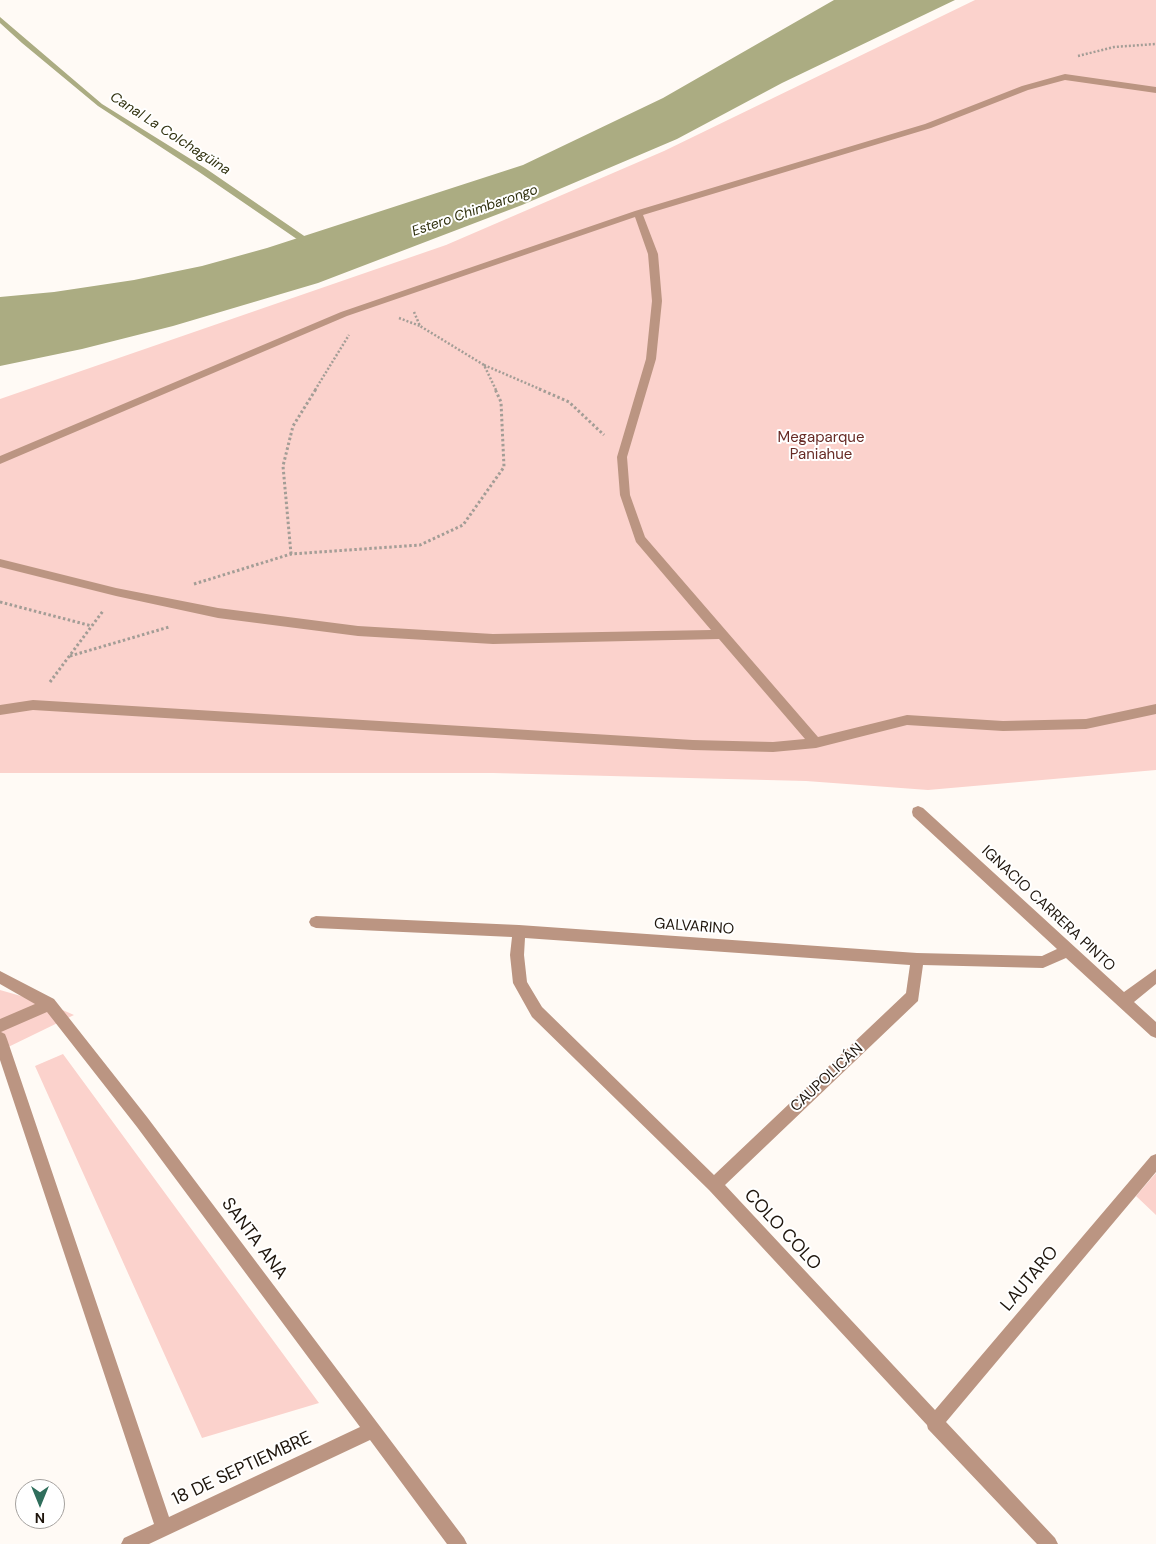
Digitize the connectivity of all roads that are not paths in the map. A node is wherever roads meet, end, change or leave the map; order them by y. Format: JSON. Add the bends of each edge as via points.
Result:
{"nodes":[{"id":1,"x":1156,"y":90,"type":"edge"},
{"id":2,"x":638,"y":214,"type":"junction"},
{"id":3,"x":0,"y":460,"type":"edge"},
{"id":4,"x":0,"y":563,"type":"edge"},
{"id":5,"x":722,"y":634,"type":"junction"},
{"id":6,"x":1156,"y":709,"type":"edge"},
{"id":7,"x":0,"y":710,"type":"edge"},
{"id":8,"x":816,"y":743,"type":"junction"},
{"id":9,"x":918,"y":812,"type":"dead end"},
{"id":10,"x":316,"y":922,"type":"dead end"},
{"id":11,"x":518,"y":932,"type":"junction"},
{"id":12,"x":1068,"y":950,"type":"junction"},
{"id":13,"x":917,"y":959,"type":"junction"},
{"id":14,"x":1156,"y":975,"type":"edge"},
{"id":15,"x":0,"y":977,"type":"edge"},
{"id":16,"x":1124,"y":1001,"type":"junction"},
{"id":17,"x":49,"y":1004,"type":"junction"},
{"id":18,"x":0,"y":1026,"type":"edge"},
{"id":19,"x":1156,"y":1031,"type":"edge"},
{"id":20,"x":0,"y":1039,"type":"edge"},
{"id":21,"x":1156,"y":1160,"type":"edge"},
{"id":22,"x":714,"y":1185,"type":"junction"},
{"id":23,"x":934,"y":1423,"type":"junction"},
{"id":24,"x":372,"y":1430,"type":"junction"},
{"id":25,"x":164,"y":1528,"type":"junction"},
{"id":26,"x":130,"y":1544,"type":"edge"},
{"id":27,"x":458,"y":1544,"type":"edge"},
{"id":28,"x":1049,"y":1544,"type":"edge"}],
"edges":[{"from":1,"to":2,"type":"street","via":[[1065,77],[1025,88],[928,126]]},
{"from":2,"to":3,"type":"street","via":[[367,306]]},
{"from":2,"to":5,"type":"street","via":[[653,254],[657,301],[651,359],[622,457],[625,495],[640,539]]},
{"from":4,"to":5,"type":"street","via":[[218,613],[367,632],[493,639]]},
{"from":5,"to":8,"type":"street"},
{"from":6,"to":8,"type":"street","via":[[1086,724],[1003,726],[907,720]]},
{"from":7,"to":8,"type":"street","via":[[33,705],[693,745],[773,747]]},
{"from":9,"to":12,"type":"street","name":"IGNACIO CARRERA PINTO"},
{"from":10,"to":11,"type":"street","name":"GALVARINO"},
{"from":11,"to":13,"type":"street","name":"GALVARINO"},
{"from":11,"to":22,"type":"street","name":"COLO COLO","via":[[520,983],[537,1012]]},
{"from":12,"to":13,"type":"street","name":"GALVARINO","via":[[1043,962]]},
{"from":12,"to":16,"type":"street","name":"IGNACIO CARRERA PINTO"},
{"from":13,"to":22,"type":"street","name":"CAUPOLICÁN","via":[[913,996]]},
{"from":14,"to":16,"type":"street"},
{"from":15,"to":17,"type":"street","name":"SANTA ANA"},
{"from":16,"to":19,"type":"street","name":"IGNACIO CARRERA PINTO"},
{"from":17,"to":18,"type":"street"},
{"from":17,"to":24,"type":"street","name":"SANTA ANA","via":[[142,1122]]},
{"from":20,"to":25,"type":"street"},
{"from":21,"to":23,"type":"street","name":"LAUTARO"},
{"from":22,"to":23,"type":"street","name":"COLO COLO"},
{"from":23,"to":28,"type":"street","name":"COLO COLO"},
{"from":24,"to":25,"type":"street","name":"18 DE SEPTIEMBRE"},
{"from":24,"to":27,"type":"street","name":"SANTA ANA"},
{"from":25,"to":26,"type":"street","name":"18 DE SEPTIEMBRE"}]}
